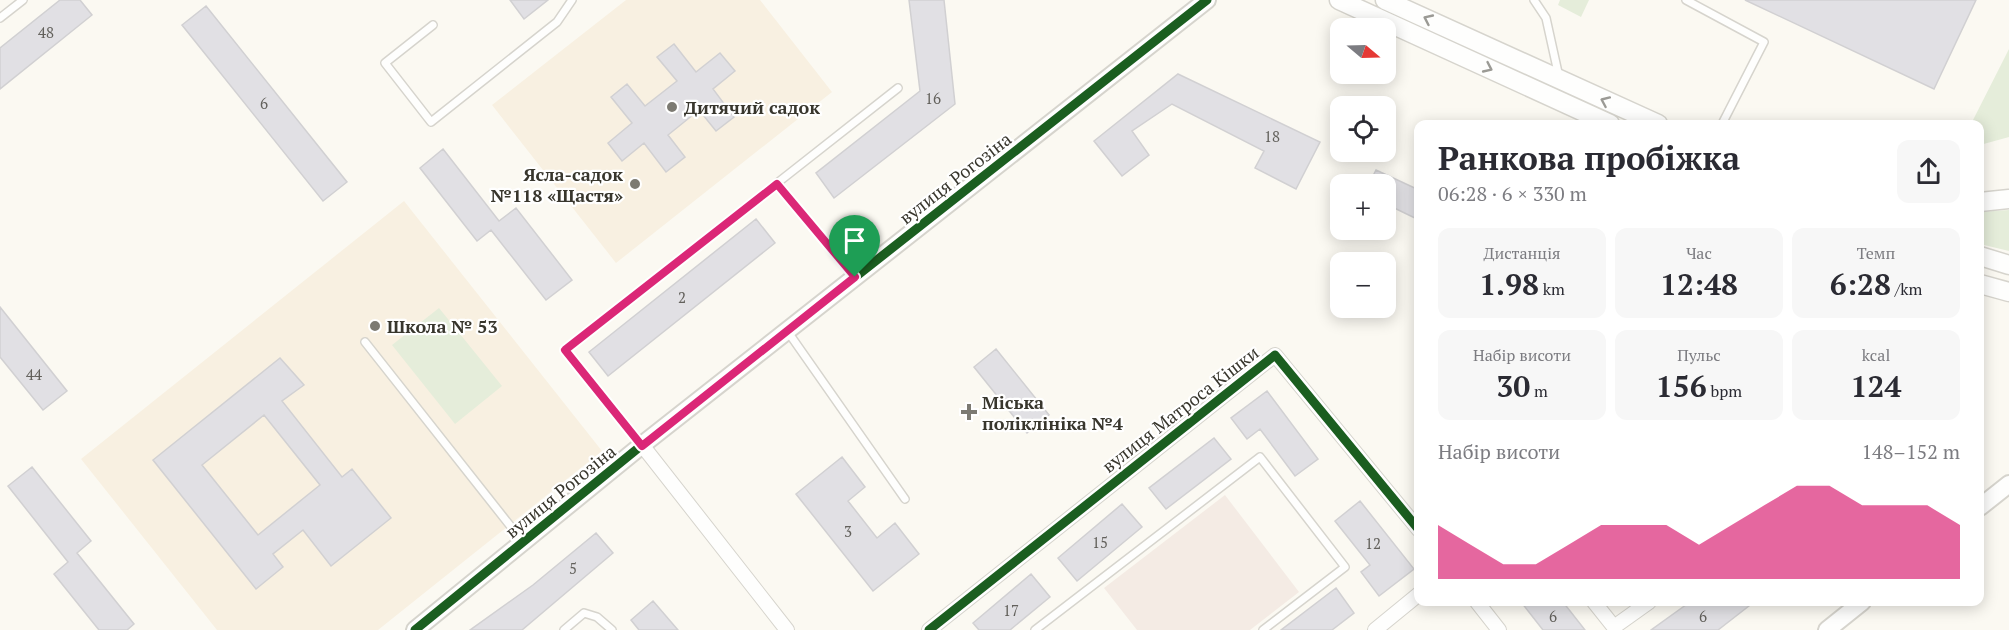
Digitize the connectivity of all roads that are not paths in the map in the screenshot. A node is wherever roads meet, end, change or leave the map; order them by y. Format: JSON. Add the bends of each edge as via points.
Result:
{"nodes":[{"id":1,"x":23,"y":0,"type":"edge"},
{"id":2,"x":572,"y":0,"type":"edge"},
{"id":3,"x":1207,"y":0,"type":"edge"},
{"id":4,"x":1339,"y":0,"type":"edge"},
{"id":5,"x":1387,"y":0,"type":"edge"},
{"id":6,"x":1534,"y":0,"type":"edge"},
{"id":7,"x":1686,"y":0,"type":"edge"},
{"id":8,"x":0,"y":18,"type":"edge"},
{"id":9,"x":434,"y":25,"type":"dead end"},
{"id":10,"x":1560,"y":80,"type":"junction"},
{"id":11,"x":898,"y":88,"type":"dead end"},
{"id":12,"x":1601,"y":120,"type":"edge"},
{"id":13,"x":1649,"y":120,"type":"edge"},
{"id":14,"x":1724,"y":120,"type":"edge"},
{"id":15,"x":777,"y":184,"type":"junction"},
{"id":16,"x":2009,"y":199,"type":"edge"},
{"id":17,"x":1984,"y":202,"type":"edge"},
{"id":18,"x":1984,"y":257,"type":"edge"},
{"id":19,"x":2009,"y":265,"type":"edge"},
{"id":20,"x":855,"y":277,"type":"junction"},
{"id":21,"x":1984,"y":285,"type":"edge"},
{"id":22,"x":2009,"y":292,"type":"edge"},
{"id":23,"x":787,"y":331,"type":"junction"},
{"id":24,"x":365,"y":342,"type":"dead end"},
{"id":25,"x":642,"y":446,"type":"junction"},
{"id":26,"x":2009,"y":484,"type":"edge"},
{"id":27,"x":905,"y":499,"type":"dead end"},
{"id":28,"x":1984,"y":504,"type":"edge"},
{"id":29,"x":1414,"y":524,"type":"edge"},
{"id":30,"x":523,"y":542,"type":"junction"},
{"id":31,"x":1414,"y":598,"type":"edge"},
{"id":32,"x":1480,"y":606,"type":"edge"},
{"id":33,"x":1597,"y":606,"type":"edge"},
{"id":34,"x":1643,"y":606,"type":"edge"},
{"id":35,"x":1857,"y":606,"type":"edge"},
{"id":36,"x":415,"y":630,"type":"edge"},
{"id":37,"x":564,"y":630,"type":"edge"},
{"id":38,"x":612,"y":630,"type":"edge"},
{"id":39,"x":787,"y":630,"type":"edge"},
{"id":40,"x":929,"y":630,"type":"edge"},
{"id":41,"x":1035,"y":630,"type":"edge"},
{"id":42,"x":1263,"y":630,"type":"edge"},
{"id":43,"x":1375,"y":630,"type":"edge"},
{"id":44,"x":1499,"y":630,"type":"edge"},
{"id":45,"x":1827,"y":630,"type":"edge"}],
"edges":[{"from":1,"to":8,"type":"lane"},
{"from":2,"to":9,"type":"lane","via":[[557,22],[431,122],[385,63]]},
{"from":3,"to":20,"type":"street","name":"вулиця Рогозіна"},
{"from":4,"to":12,"type":"main road","one_way":true},
{"from":10,"to":5,"type":"main road","one_way":true},
{"from":6,"to":10,"type":"lane","via":[[1546,18]]},
{"from":7,"to":14,"type":"lane","via":[[1764,42]]},
{"from":13,"to":10,"type":"main road","one_way":true},
{"from":11,"to":15,"type":"lane"},
{"from":15,"to":20,"type":"lane"},
{"from":15,"to":25,"type":"lane","via":[[565,350]]},
{"from":16,"to":17,"type":"main road"},
{"from":18,"to":19,"type":"main road"},
{"from":20,"to":23,"type":"street","name":"вулиця Рогозіна"},
{"from":21,"to":22,"type":"main road"},
{"from":23,"to":25,"type":"street","name":"вулиця Рогозіна"},
{"from":23,"to":27,"type":"lane"},
{"from":24,"to":30,"type":"lane"},
{"from":25,"to":30,"type":"street","name":"вулиця Рогозіна"},
{"from":25,"to":39,"type":"street"},
{"from":26,"to":28,"type":"street"},
{"from":29,"to":40,"type":"street","name":"вулиця Матроса Кішки","via":[[1275,355]]},
{"from":30,"to":36,"type":"street","name":"вулиця Рогозіна"},
{"from":31,"to":43,"type":"street"},
{"from":32,"to":44,"type":"street"},
{"from":33,"to":34,"type":"street","via":[[1614,627]]},
{"from":35,"to":45,"type":"street"},
{"from":37,"to":38,"type":"lane","via":[[584,613],[597,617]]},
{"from":41,"to":42,"type":"lane","via":[[1260,457],[1345,567]]}]}
